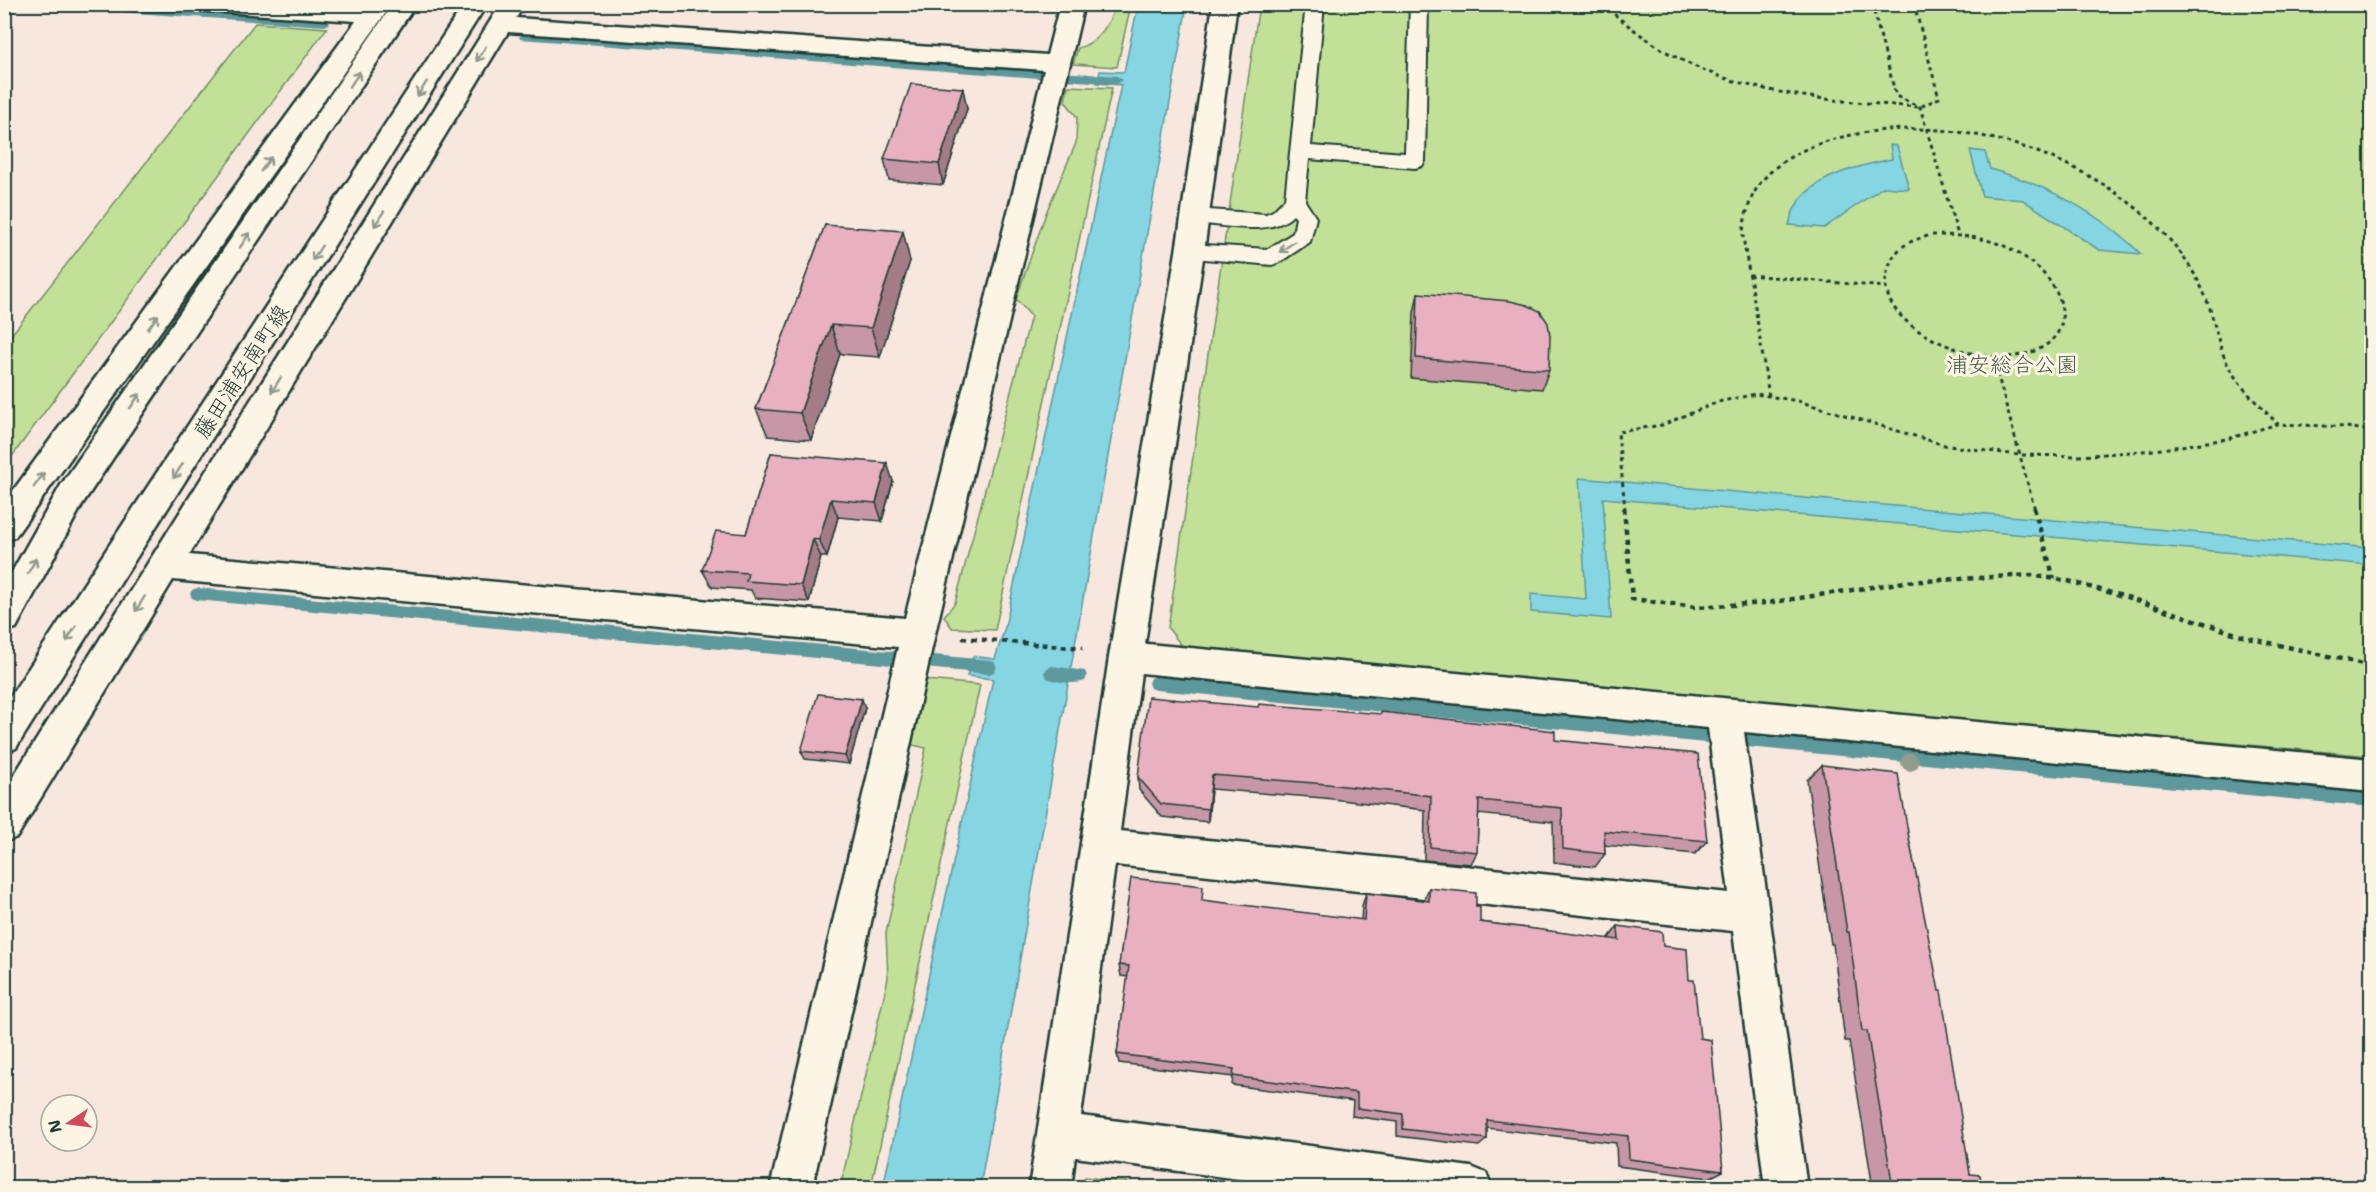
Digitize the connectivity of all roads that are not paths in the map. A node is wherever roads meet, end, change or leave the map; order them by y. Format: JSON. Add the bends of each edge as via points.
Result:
{"nodes":[{"id":1,"x":207,"y":4,"type":"edge"},
{"id":2,"x":405,"y":4,"type":"edge"},
{"id":3,"x":476,"y":4,"type":"edge"},
{"id":4,"x":1072,"y":4,"type":"edge"},
{"id":5,"x":1225,"y":4,"type":"edge"},
{"id":6,"x":1315,"y":4,"type":"edge"},
{"id":7,"x":1419,"y":4,"type":"edge"},
{"id":8,"x":377,"y":10,"type":"edge"},
{"id":9,"x":506,"y":14,"type":"edge"},
{"id":10,"x":1055,"y":71,"type":"junction"},
{"id":11,"x":1301,"y":152,"type":"junction"},
{"id":12,"x":1295,"y":201,"type":"junction"},
{"id":13,"x":1195,"y":216,"type":"junction"},
{"id":14,"x":1190,"y":252,"type":"junction"},
{"id":15,"x":4,"y":528,"type":"edge"},
{"id":16,"x":164,"y":566,"type":"junction"},
{"id":17,"x":4,"y":618,"type":"edge"},
{"id":18,"x":914,"y":653,"type":"junction"},
{"id":19,"x":1126,"y":657,"type":"junction"},
{"id":20,"x":1726,"y":729,"type":"junction"},
{"id":21,"x":4,"y":736,"type":"edge"},
{"id":22,"x":2372,"y":776,"type":"edge"},
{"id":23,"x":4,"y":825,"type":"edge"},
{"id":24,"x":1098,"y":846,"type":"junction"},
{"id":25,"x":1750,"y":914,"type":"junction"},
{"id":26,"x":1058,"y":1134,"type":"junction"},
{"id":27,"x":791,"y":1188,"type":"edge"},
{"id":28,"x":1050,"y":1188,"type":"edge"},
{"id":29,"x":1471,"y":1188,"type":"edge"},
{"id":30,"x":1786,"y":1188,"type":"edge"}],
"edges":[{"from":1,"to":8,"type":"street"},
{"from":17,"to":2,"type":"street","one_way":true,"via":[[72,494]]},
{"from":3,"to":21,"type":"street","name":"藤田浦安南町線","one_way":true},
{"from":4,"to":10,"type":"street"},
{"from":5,"to":13,"type":"street"},
{"from":6,"to":11,"type":"lane"},
{"from":7,"to":11,"type":"lane","via":[[1414,161]]},
{"from":15,"to":8,"type":"street","one_way":true},
{"from":9,"to":10,"type":"street"},
{"from":9,"to":16,"type":"street","one_way":true},
{"from":10,"to":18,"type":"street"},
{"from":11,"to":12,"type":"lane"},
{"from":12,"to":13,"type":"lane","via":[[1280,216],[1268,221]]},
{"from":12,"to":14,"type":"lane","one_way":true,"via":[[1306,218],[1303,237],[1272,257]]},
{"from":13,"to":14,"type":"street"},
{"from":14,"to":19,"type":"street"},
{"from":16,"to":18,"type":"street"},
{"from":16,"to":23,"type":"street","one_way":true},
{"from":18,"to":27,"type":"street"},
{"from":19,"to":20,"type":"street"},
{"from":19,"to":24,"type":"street"},
{"from":20,"to":22,"type":"street"},
{"from":20,"to":25,"type":"street"},
{"from":24,"to":25,"type":"street"},
{"from":24,"to":26,"type":"street"},
{"from":25,"to":30,"type":"street"},
{"from":26,"to":28,"type":"street"},
{"from":26,"to":29,"type":"street"}]}
